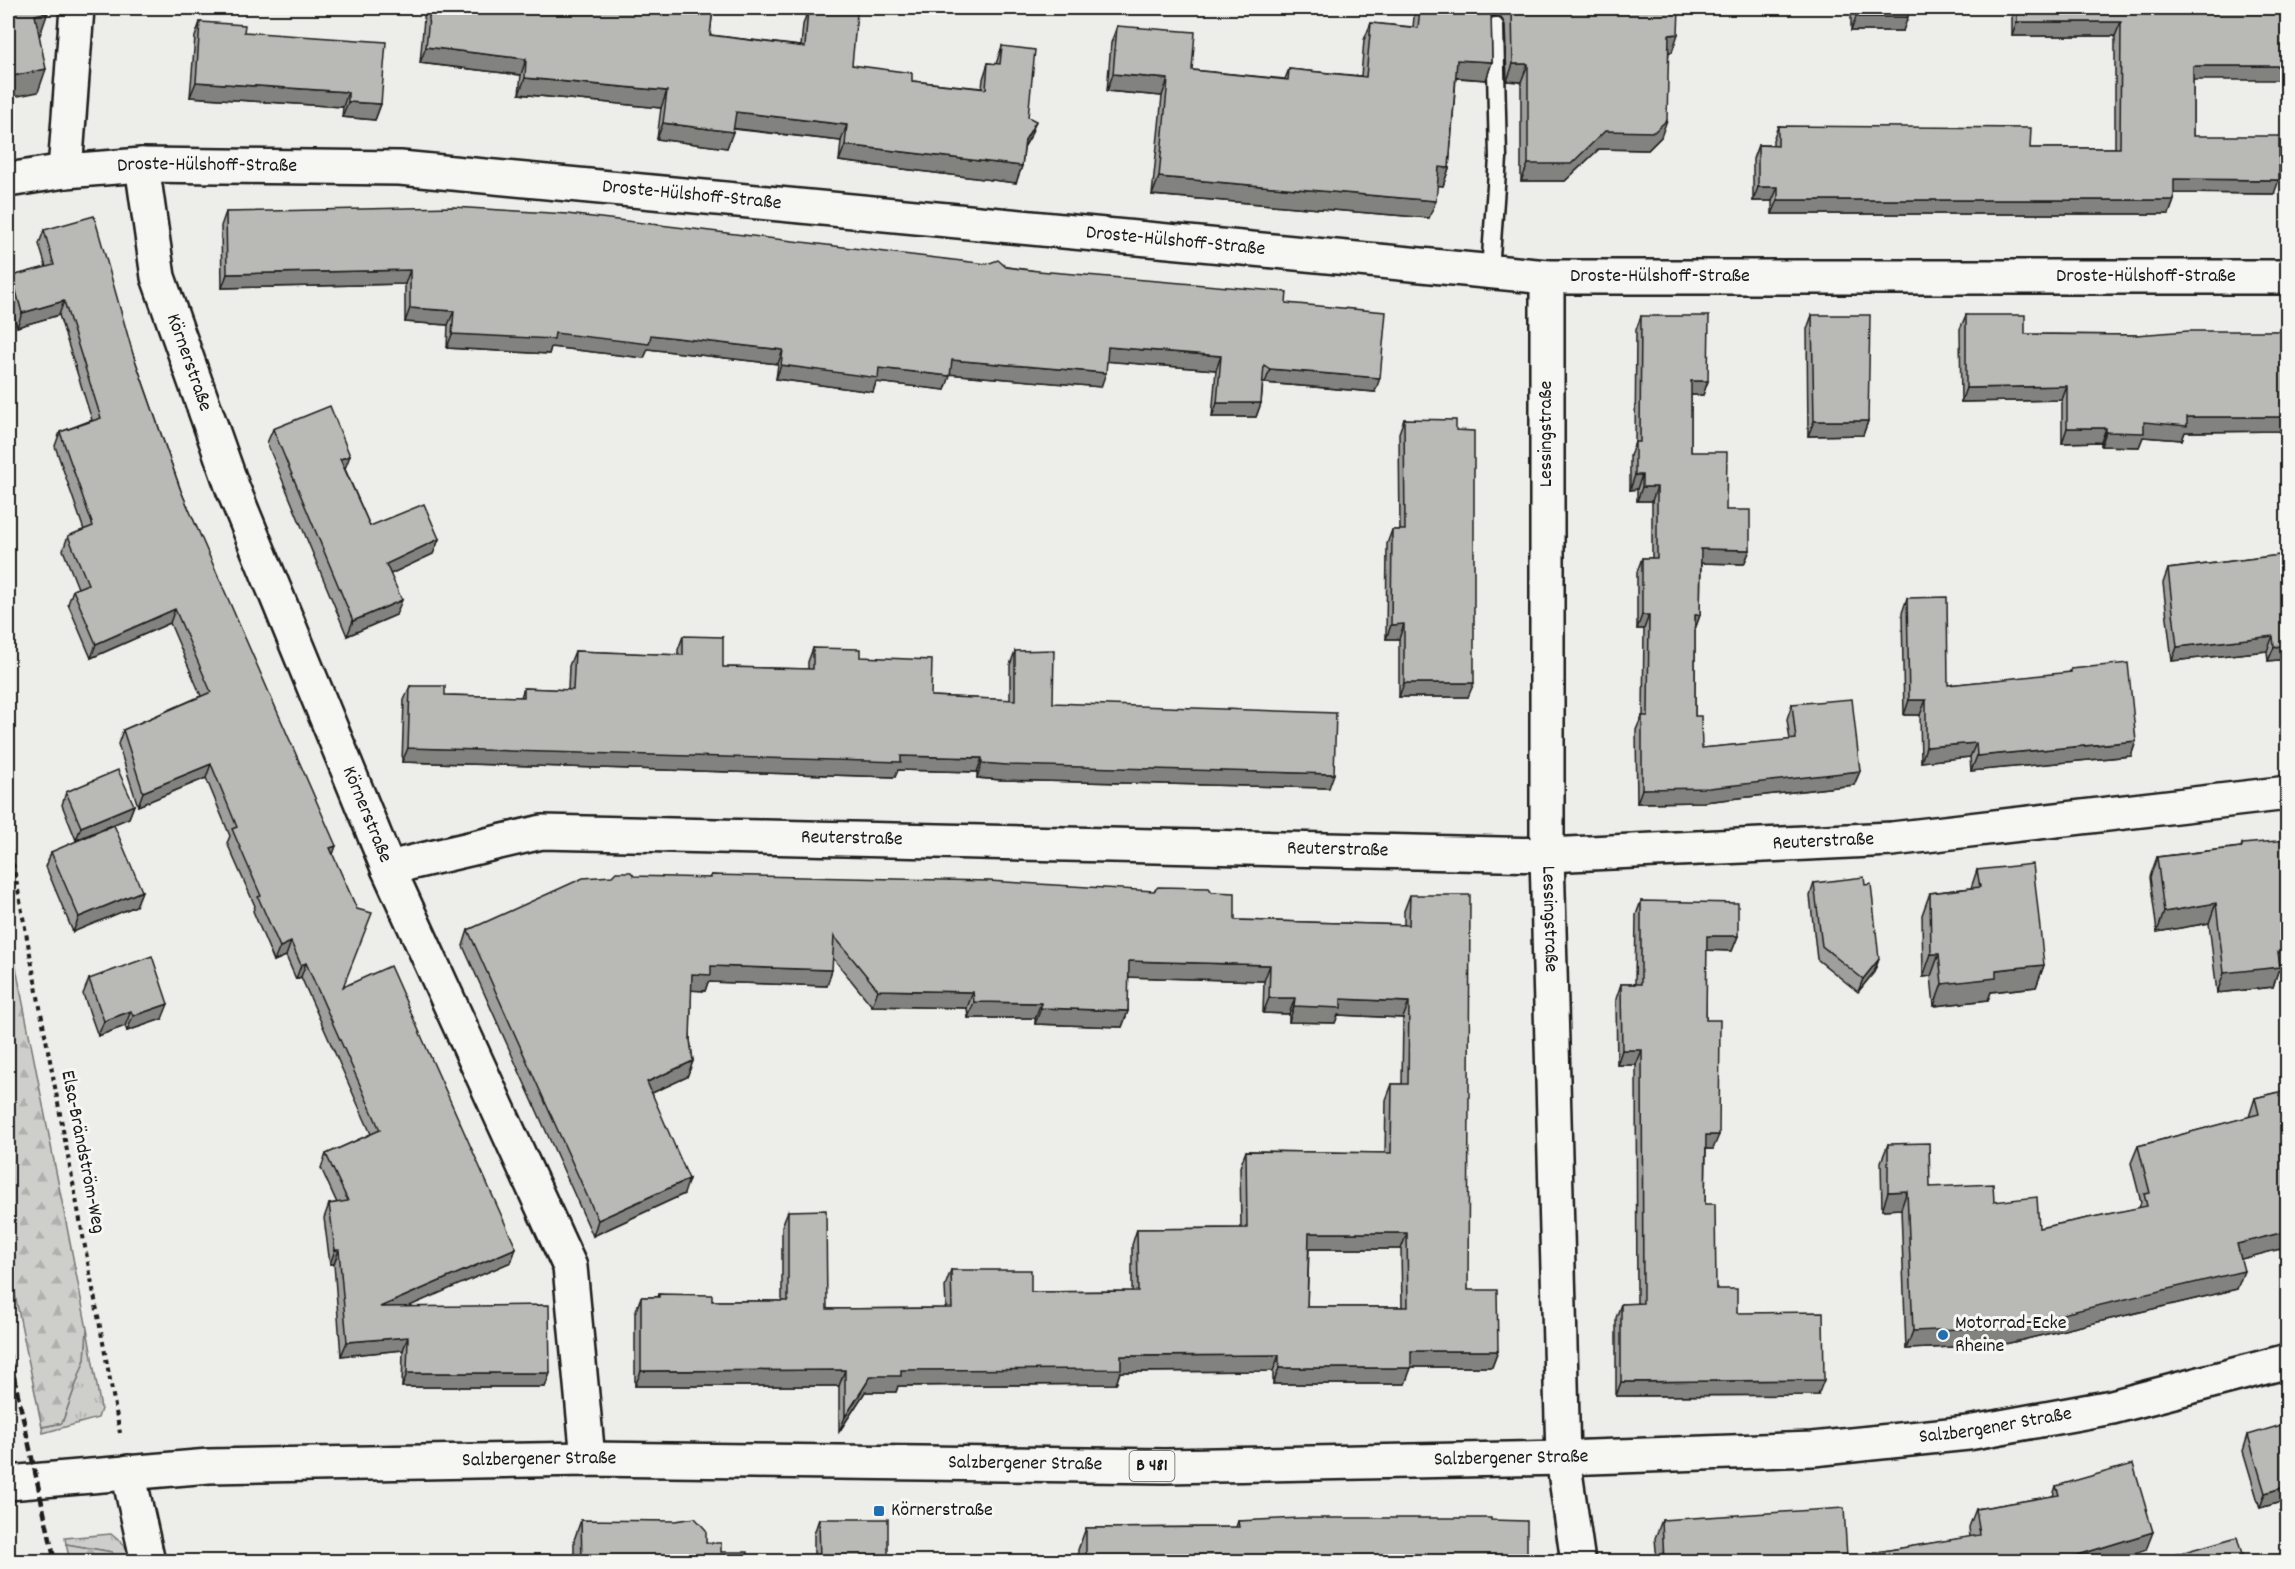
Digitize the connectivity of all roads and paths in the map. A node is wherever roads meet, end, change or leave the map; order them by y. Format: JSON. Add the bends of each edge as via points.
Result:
{"nodes":[{"id":1,"x":77,"y":8,"type":"edge"},
{"id":2,"x":1495,"y":26,"type":"dead end"},
{"id":3,"x":142,"y":165,"type":"junction"},
{"id":4,"x":65,"y":171,"type":"junction"},
{"id":5,"x":8,"y":180,"type":"edge"},
{"id":6,"x":1490,"y":271,"type":"junction"},
{"id":7,"x":1547,"y":277,"type":"junction"},
{"id":8,"x":2288,"y":277,"type":"edge"},
{"id":9,"x":2288,"y":793,"type":"edge"},
{"id":10,"x":8,"y":837,"type":"edge"},
{"id":11,"x":1547,"y":855,"type":"junction"},
{"id":12,"x":388,"y":868,"type":"junction"},
{"id":13,"x":2288,"y":1361,"type":"edge"},
{"id":14,"x":1563,"y":1458,"type":"junction"},
{"id":15,"x":588,"y":1459,"type":"junction"},
{"id":16,"x":128,"y":1472,"type":"junction"},
{"id":17,"x":8,"y":1482,"type":"edge"},
{"id":18,"x":148,"y":1562,"type":"edge"},
{"id":19,"x":1578,"y":1562,"type":"edge"}],
"edges":[{"from":1,"to":4,"type":"street"},
{"from":2,"to":6,"type":"lane","via":[[1498,158]]},
{"from":3,"to":4,"type":"street","name":"Droste-Hülshoff-Straße"},
{"from":3,"to":6,"type":"street","name":"Droste-Hülshoff-Straße","via":[[400,168]]},
{"from":3,"to":12,"type":"street","name":"Körnerstraße","via":[[158,277],[233,489]]},
{"from":4,"to":5,"type":"street","name":"Droste-Hülshoff-Straße"},
{"from":6,"to":7,"type":"street","name":"Droste-Hülshoff-Straße"},
{"from":7,"to":8,"type":"street","name":"Droste-Hülshoff-Straße"},
{"from":7,"to":11,"type":"street","name":"Lessingstraße"},
{"from":9,"to":11,"type":"street","name":"Reuterstraße","via":[[1892,839]]},
{"from":10,"to":16,"type":"path","name":"Elsa-Brändström-Weg"},
{"from":11,"to":12,"type":"street","name":"Reuterstraße","via":[[542,832]]},
{"from":11,"to":14,"type":"street","name":"Lessingstraße"},
{"from":12,"to":15,"type":"street","name":"Körnerstraße","via":[[570,1267]]},
{"from":13,"to":14,"type":"street","name":"Salzbergener Straße","number":"B 481","via":[[2112,1407],[1968,1433],[1813,1449]]},
{"from":14,"to":15,"type":"street","name":"Salzbergener Straße","number":"B 481","via":[[1165,1466]]},
{"from":14,"to":19,"type":"street","name":"Lessingstraße"},
{"from":15,"to":16,"type":"street","name":"Salzbergener Straße","number":"B 481","via":[[209,1466]]},
{"from":16,"to":17,"type":"street","name":"Salzbergener Straße","number":"B 481"},
{"from":16,"to":18,"type":"street"}]}
